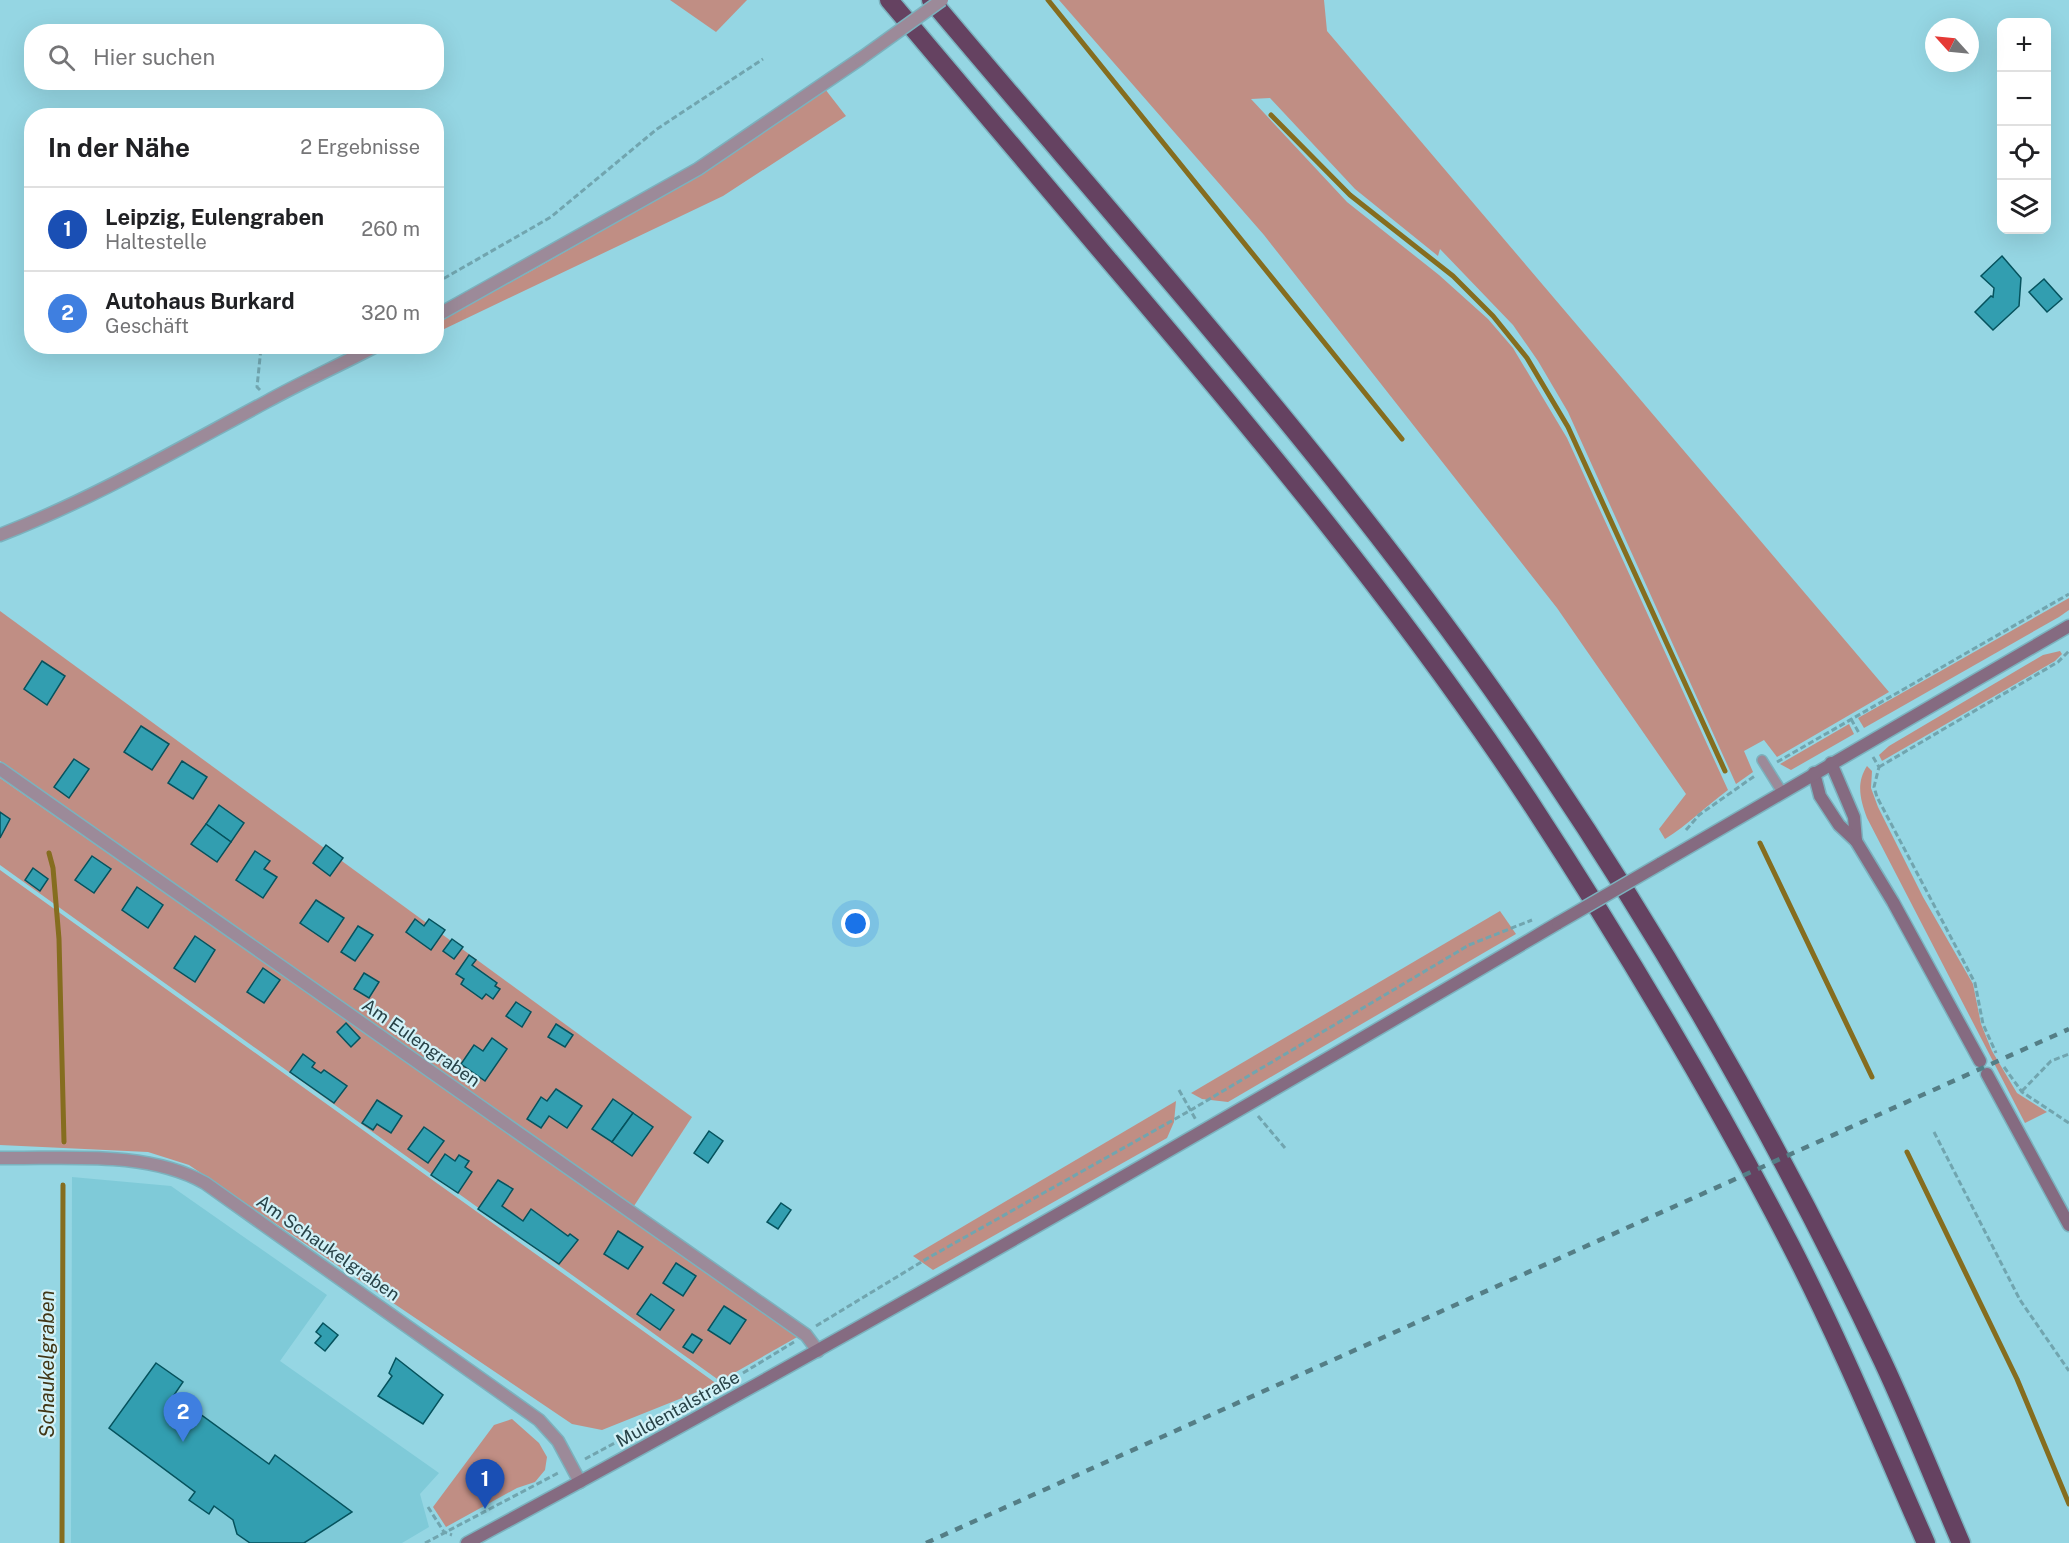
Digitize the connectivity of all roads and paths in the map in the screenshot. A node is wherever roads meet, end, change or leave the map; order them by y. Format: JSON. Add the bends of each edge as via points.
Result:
{"nodes":[{"id":1,"x":889,"y":0,"type":"edge"},
{"id":2,"x":931,"y":0,"type":"edge"},
{"id":3,"x":942,"y":0,"type":"edge"},
{"id":4,"x":763,"y":59,"type":"dead end"},
{"id":5,"x":444,"y":278,"type":"edge"},
{"id":6,"x":444,"y":312,"type":"edge"},
{"id":7,"x":260,"y":354,"type":"edge"},
{"id":8,"x":360,"y":354,"type":"edge"},
{"id":9,"x":268,"y":400,"type":"junction"},
{"id":10,"x":0,"y":535,"type":"edge"},
{"id":11,"x":2069,"y":594,"type":"edge"},
{"id":12,"x":2069,"y":626,"type":"edge"},
{"id":13,"x":2069,"y":651,"type":"edge"},
{"id":14,"x":1851,"y":719,"type":"junction"},
{"id":15,"x":1865,"y":743,"type":"junction"},
{"id":16,"x":1831,"y":763,"type":"junction"},
{"id":17,"x":1765,"y":764,"type":"junction"},
{"id":18,"x":1879,"y":767,"type":"junction"},
{"id":19,"x":0,"y":769,"type":"edge"},
{"id":20,"x":1814,"y":773,"type":"junction"},
{"id":21,"x":1782,"y":792,"type":"junction"},
{"id":22,"x":1679,"y":835,"type":"dead end"},
{"id":23,"x":1856,"y":841,"type":"junction"},
{"id":24,"x":1540,"y":915,"type":"dead end"},
{"id":25,"x":1996,"y":1053,"type":"dead end"},
{"id":26,"x":2069,"y":1054,"type":"edge"},
{"id":27,"x":1980,"y":1060,"type":"dead end"},
{"id":28,"x":2004,"y":1067,"type":"dead end"},
{"id":29,"x":1987,"y":1074,"type":"dead end"},
{"id":30,"x":1179,"y":1090,"type":"dead end"},
{"id":31,"x":2022,"y":1092,"type":"junction"},
{"id":32,"x":1250,"y":1105,"type":"junction"},
{"id":33,"x":1191,"y":1110,"type":"junction"},
{"id":34,"x":2069,"y":1123,"type":"edge"},
{"id":35,"x":1203,"y":1132,"type":"junction"},
{"id":36,"x":1934,"y":1132,"type":"dead end"},
{"id":37,"x":1285,"y":1148,"type":"dead end"},
{"id":38,"x":0,"y":1158,"type":"edge"},
{"id":39,"x":2069,"y":1225,"type":"edge"},
{"id":40,"x":806,"y":1335,"type":"junction"},
{"id":41,"x":818,"y":1351,"type":"junction"},
{"id":42,"x":2069,"y":1371,"type":"edge"},
{"id":43,"x":741,"y":1375,"type":"dead end"},
{"id":44,"x":580,"y":1482,"type":"junction"},
{"id":45,"x":428,"y":1507,"type":"dead end"},
{"id":46,"x":452,"y":1535,"type":"dead end"},
{"id":47,"x":467,"y":1543,"type":"edge"},
{"id":48,"x":1926,"y":1543,"type":"edge"},
{"id":49,"x":1961,"y":1543,"type":"edge"}],
"edges":[{"from":1,"to":48,"type":"highway","via":[[1217,386],[1403,623],[1526,796],[1644,984],[1791,1246]]},
{"from":2,"to":49,"type":"highway","via":[[1304,441],[1414,582],[1546,766],[1736,1074],[1885,1366]]},
{"from":3,"to":6,"type":"street","bridge":true,"via":[[698,169]]},
{"from":4,"to":5,"type":"path","via":[[657,129],[551,217]]},
{"from":7,"to":9,"type":"path","via":[[257,387]]},
{"from":8,"to":9,"type":"street"},
{"from":9,"to":10,"type":"street","via":[[109,487]]},
{"from":11,"to":14,"type":"path"},
{"from":12,"to":15,"type":"main road","name":"Muldentalstraße"},
{"from":13,"to":18,"type":"path","via":[[2058,662]]},
{"from":14,"to":15,"type":"path"},
{"from":14,"to":17,"type":"path"},
{"from":15,"to":16,"type":"main road","name":"Muldentalstraße"},
{"from":15,"to":18,"type":"path"},
{"from":16,"to":20,"type":"main road","name":"Muldentalstraße"},
{"from":16,"to":23,"type":"main road","via":[[1854,817]]},
{"from":17,"to":21,"type":"lane"},
{"from":17,"to":22,"type":"path"},
{"from":18,"to":25,"type":"path","via":[[1874,787],[1877,797],[1975,983],[1983,1024]]},
{"from":19,"to":40,"type":"street","name":"Am Eulengraben"},
{"from":20,"to":21,"type":"main road","name":"Muldentalstraße"},
{"from":20,"to":23,"type":"main road","via":[[1820,796],[1839,825]]},
{"from":21,"to":32,"type":"main road","name":"Muldentalstraße","bridge":true},
{"from":23,"to":27,"type":"main road"},
{"from":24,"to":33,"type":"path","via":[[1469,945]]},
{"from":26,"to":31,"type":"path","via":[[2051,1061]]},
{"from":28,"to":31,"type":"path"},
{"from":29,"to":39,"type":"main road"},
{"from":30,"to":33,"type":"path"},
{"from":31,"to":34,"type":"path"},
{"from":32,"to":35,"type":"main road","name":"Muldentalstraße"},
{"from":32,"to":37,"type":"path"},
{"from":33,"to":35,"type":"path"},
{"from":33,"to":40,"type":"path","via":[[928,1258]]},
{"from":35,"to":41,"type":"main road","name":"Muldentalstraße"},
{"from":36,"to":42,"type":"path","via":[[2020,1300]]},
{"from":38,"to":44,"type":"street","name":"Am Schaukelgraben","via":[[141,1162],[184,1171],[539,1420],[566,1452]]},
{"from":40,"to":41,"type":"street","name":"Am Eulengraben"},
{"from":40,"to":43,"type":"path"},
{"from":41,"to":44,"type":"main road","name":"Muldentalstraße"},
{"from":44,"to":47,"type":"main road","name":"Muldentalstraße"},
{"from":45,"to":46,"type":"path","via":[[444,1532]]}]}
